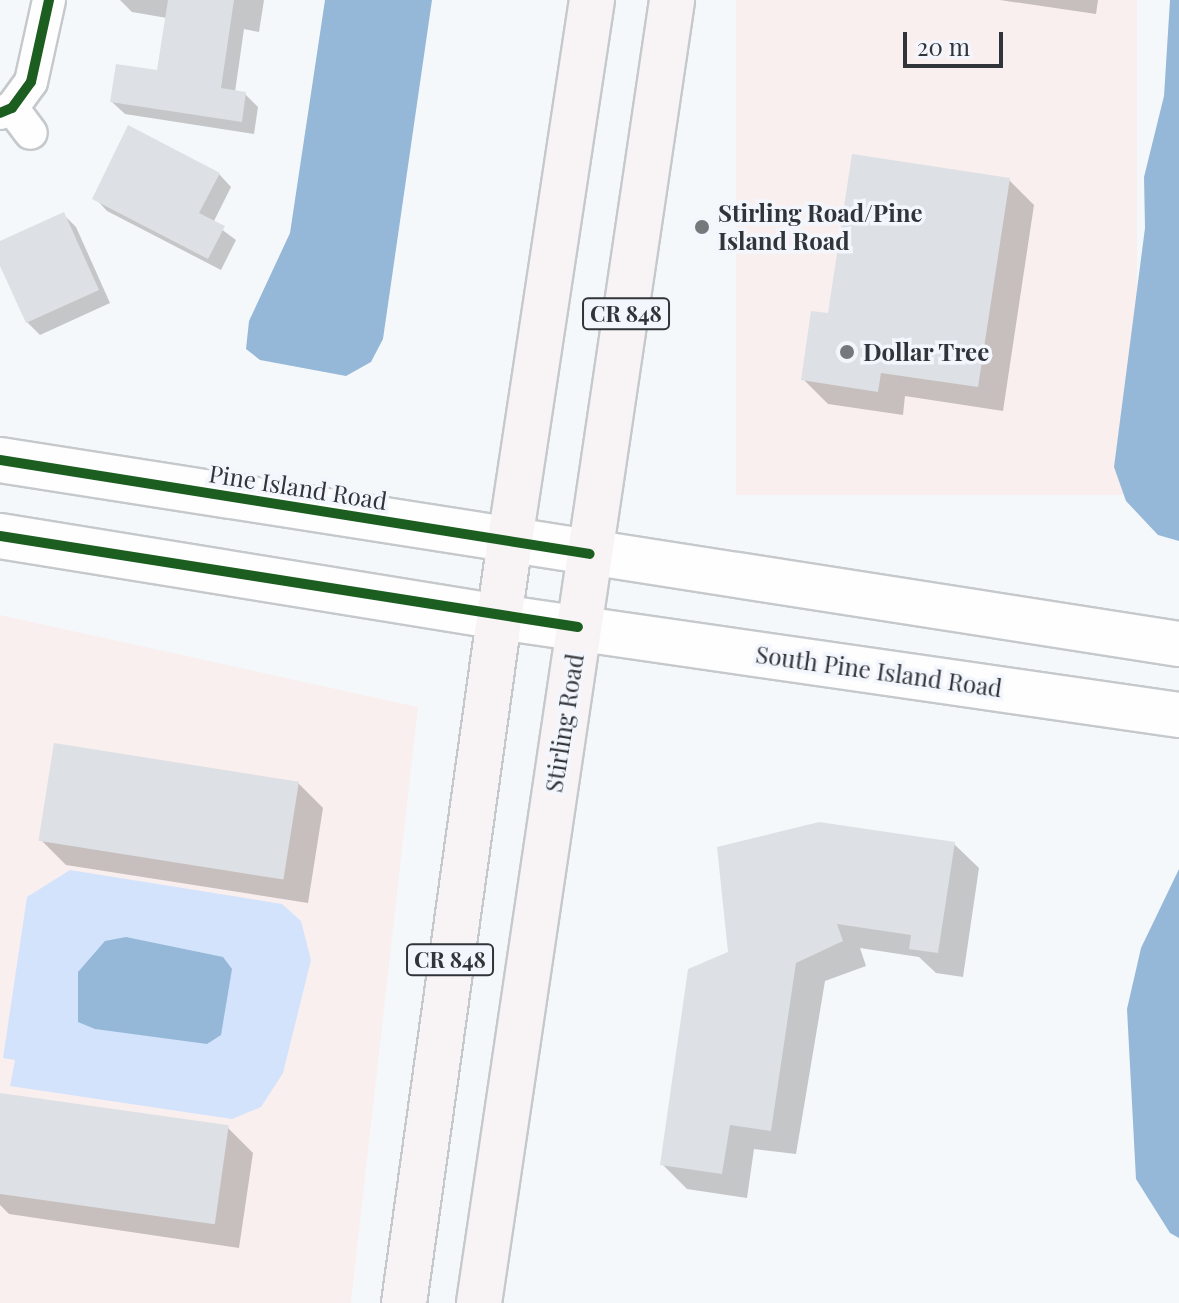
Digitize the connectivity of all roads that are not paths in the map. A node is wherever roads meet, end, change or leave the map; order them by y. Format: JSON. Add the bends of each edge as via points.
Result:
{"nodes":[{"id":1,"x":49,"y":0,"type":"edge"},
{"id":2,"x":592,"y":0,"type":"edge"},
{"id":3,"x":672,"y":0,"type":"edge"},
{"id":4,"x":14,"y":118,"type":"edge"},
{"id":5,"x":0,"y":460,"type":"edge"},
{"id":6,"x":0,"y":536,"type":"edge"},
{"id":7,"x":510,"y":540,"type":"junction"},
{"id":8,"x":590,"y":554,"type":"junction"},
{"id":9,"x":499,"y":617,"type":"junction"},
{"id":10,"x":578,"y":627,"type":"junction"},
{"id":11,"x":1179,"y":644,"type":"edge"},
{"id":12,"x":1179,"y":715,"type":"edge"},
{"id":13,"x":404,"y":1303,"type":"edge"},
{"id":14,"x":479,"y":1303,"type":"edge"}],
"edges":[{"from":1,"to":4,"type":"street","via":[[37,68]]},
{"from":2,"to":7,"type":"main road","number":"CR 848"},
{"from":3,"to":8,"type":"main road","name":"Stirling Road","number":"CR 848"},
{"from":5,"to":7,"type":"main road","name":"Pine Island Road"},
{"from":6,"to":9,"type":"main road"},
{"from":7,"to":8,"type":"main road","name":"Pine Island Road"},
{"from":7,"to":9,"type":"main road","number":"CR 848"},
{"from":8,"to":10,"type":"main road","name":"Stirling Road","number":"CR 848"},
{"from":8,"to":11,"type":"main road"},
{"from":9,"to":10,"type":"main road"},
{"from":9,"to":13,"type":"main road","number":"CR 848"},
{"from":10,"to":12,"type":"main road","name":"South Pine Island Road"},
{"from":10,"to":14,"type":"main road","name":"Stirling Road","number":"CR 848"}]}
